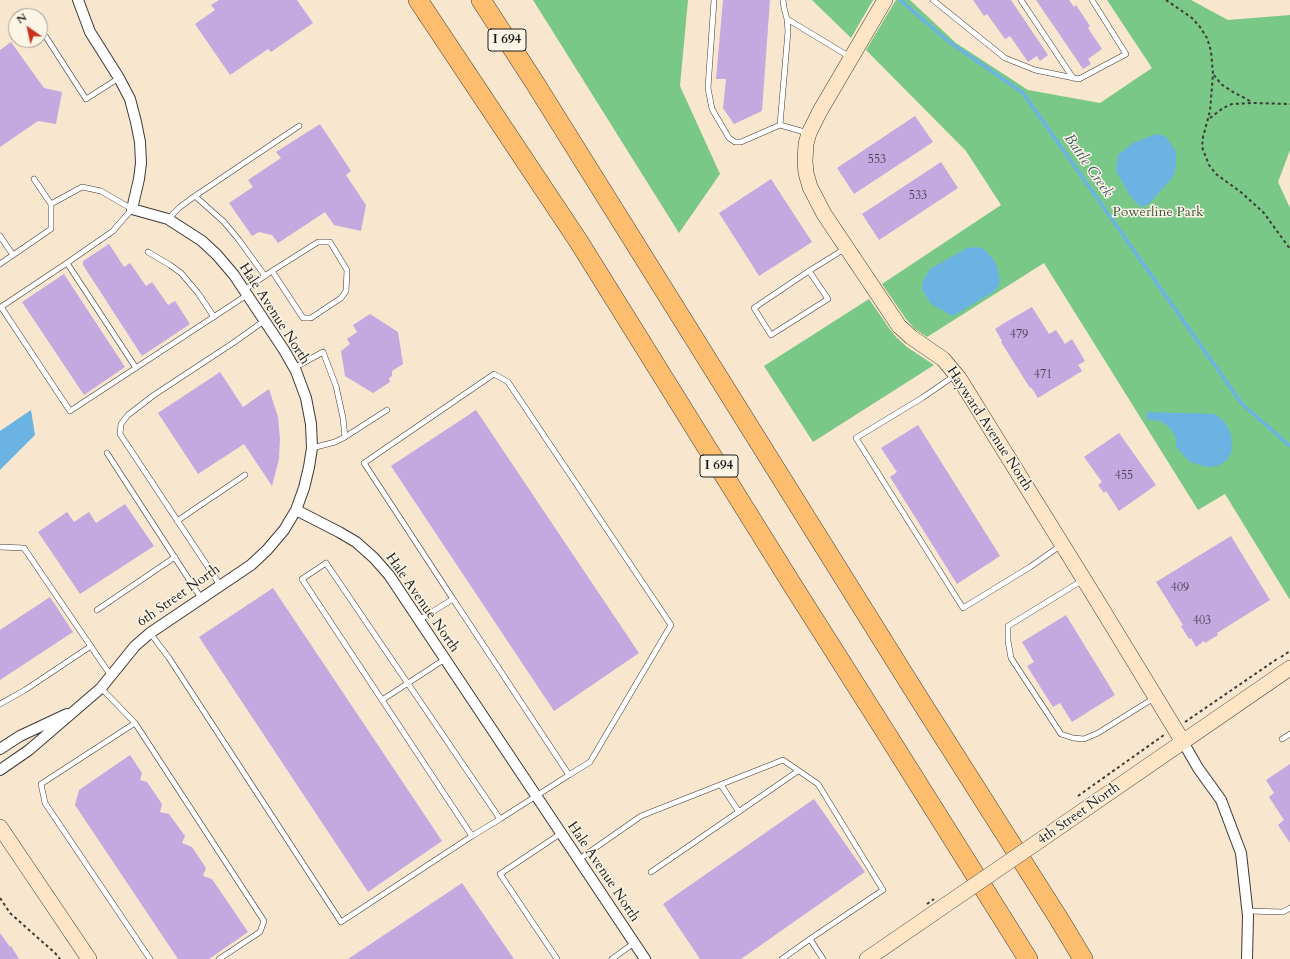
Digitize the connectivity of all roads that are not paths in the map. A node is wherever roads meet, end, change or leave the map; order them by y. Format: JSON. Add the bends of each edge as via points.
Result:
{"nodes":[{"id":1,"x":78,"y":0,"type":"edge"},
{"id":2,"x":418,"y":0,"type":"edge"},
{"id":3,"x":481,"y":0,"type":"edge"},
{"id":4,"x":490,"y":0,"type":"edge"},
{"id":5,"x":714,"y":0,"type":"edge"},
{"id":6,"x":783,"y":0,"type":"edge"},
{"id":7,"x":884,"y":0,"type":"edge"},
{"id":8,"x":933,"y":0,"type":"edge"},
{"id":9,"x":1021,"y":0,"type":"edge"},
{"id":10,"x":1092,"y":0,"type":"edge"},
{"id":11,"x":787,"y":19,"type":"junction"},
{"id":12,"x":48,"y":41,"type":"edge"},
{"id":13,"x":851,"y":57,"type":"junction"},
{"id":14,"x":119,"y":78,"type":"junction"},
{"id":15,"x":1073,"y":78,"type":"junction"},
{"id":16,"x":533,"y":80,"type":"junction"},
{"id":17,"x":780,"y":125,"type":"junction"},
{"id":18,"x":299,"y":126,"type":"dead end"},
{"id":19,"x":809,"y":133,"type":"junction"},
{"id":20,"x":34,"y":179,"type":"dead end"},
{"id":21,"x":195,"y":196,"type":"junction"},
{"id":22,"x":51,"y":204,"type":"junction"},
{"id":23,"x":132,"y":210,"type":"junction"},
{"id":24,"x":168,"y":219,"type":"junction"},
{"id":25,"x":0,"y":236,"type":"edge"},
{"id":26,"x":847,"y":248,"type":"junction"},
{"id":27,"x":148,"y":252,"type":"dead end"},
{"id":28,"x":13,"y":255,"type":"junction"},
{"id":29,"x":67,"y":263,"type":"junction"},
{"id":30,"x":0,"y":264,"type":"edge"},
{"id":31,"x":272,"y":271,"type":"junction"},
{"id":32,"x":809,"y":271,"type":"junction"},
{"id":33,"x":265,"y":276,"type":"junction"},
{"id":34,"x":246,"y":293,"type":"junction"},
{"id":35,"x":214,"y":317,"type":"junction"},
{"id":36,"x":264,"y":321,"type":"junction"},
{"id":37,"x":136,"y":368,"type":"junction"},
{"id":38,"x":294,"y":368,"type":"junction"},
{"id":39,"x":957,"y":375,"type":"junction"},
{"id":40,"x":386,"y":410,"type":"dead end"},
{"id":41,"x":345,"y":438,"type":"junction"},
{"id":42,"x":312,"y":448,"type":"junction"},
{"id":43,"x":107,"y":453,"type":"dead end"},
{"id":44,"x":245,"y":475,"type":"dead end"},
{"id":45,"x":296,"y":510,"type":"junction"},
{"id":46,"x":178,"y":520,"type":"junction"},
{"id":47,"x":1063,"y":545,"type":"junction"},
{"id":48,"x":0,"y":547,"type":"edge"},
{"id":49,"x":175,"y":557,"type":"junction"},
{"id":50,"x":1084,"y":579,"type":"junction"},
{"id":51,"x":220,"y":585,"type":"junction"},
{"id":52,"x":201,"y":598,"type":"junction"},
{"id":53,"x":453,"y":599,"type":"junction"},
{"id":54,"x":97,"y":610,"type":"dead end"},
{"id":55,"x":419,"y":620,"type":"junction"},
{"id":56,"x":150,"y":633,"type":"junction"},
{"id":57,"x":91,"y":646,"type":"junction"},
{"id":58,"x":445,"y":659,"type":"junction"},
{"id":59,"x":1290,"y":668,"type":"edge"},
{"id":60,"x":111,"y":676,"type":"junction"},
{"id":61,"x":408,"y":684,"type":"junction"},
{"id":62,"x":101,"y":688,"type":"junction"},
{"id":63,"x":1156,"y":696,"type":"junction"},
{"id":64,"x":382,"y":700,"type":"junction"},
{"id":65,"x":0,"y":704,"type":"edge"},
{"id":66,"x":79,"y":708,"type":"junction"},
{"id":67,"x":135,"y":723,"type":"junction"},
{"id":68,"x":1290,"y":734,"type":"edge"},
{"id":69,"x":1282,"y":739,"type":"dead end"},
{"id":70,"x":1183,"y":742,"type":"junction"},
{"id":71,"x":0,"y":749,"type":"edge"},
{"id":72,"x":0,"y":770,"type":"edge"},
{"id":73,"x":798,"y":771,"type":"junction"},
{"id":74,"x":569,"y":775,"type":"junction"},
{"id":75,"x":721,"y":785,"type":"junction"},
{"id":76,"x":535,"y":796,"type":"junction"},
{"id":77,"x":739,"y":812,"type":"junction"},
{"id":78,"x":500,"y":819,"type":"junction"},
{"id":79,"x":0,"y":826,"type":"edge"},
{"id":80,"x":560,"y":834,"type":"junction"},
{"id":81,"x":472,"y":836,"type":"junction"},
{"id":82,"x":578,"y":860,"type":"junction"},
{"id":83,"x":651,"y":872,"type":"dead end"},
{"id":84,"x":1290,"y":908,"type":"edge"},
{"id":85,"x":1248,"y":911,"type":"junction"},
{"id":86,"x":810,"y":940,"type":"junction"},
{"id":87,"x":634,"y":943,"type":"junction"},
{"id":88,"x":84,"y":957,"type":"edge"},
{"id":89,"x":150,"y":959,"type":"edge"},
{"id":90,"x":219,"y":959,"type":"edge"},
{"id":91,"x":557,"y":959,"type":"edge"},
{"id":92,"x":612,"y":959,"type":"edge"},
{"id":93,"x":645,"y":959,"type":"edge"},
{"id":94,"x":782,"y":959,"type":"edge"},
{"id":95,"x":823,"y":959,"type":"edge"},
{"id":96,"x":867,"y":959,"type":"edge"},
{"id":97,"x":1028,"y":959,"type":"edge"},
{"id":98,"x":1083,"y":959,"type":"edge"},
{"id":99,"x":1247,"y":959,"type":"edge"}],
"edges":[{"from":1,"to":14,"type":"street","via":[[90,32]]},
{"from":2,"to":97,"type":"highway","number":"I 694","via":[[579,242]]},
{"from":3,"to":16,"type":"highway","number":"I 694"},
{"from":4,"to":16,"type":"highway"},
{"from":5,"to":17,"type":"lane","via":[[708,88],[712,109],[729,138],[735,142],[741,142]]},
{"from":6,"to":11,"type":"lane"},
{"from":7,"to":13,"type":"street","name":"Hayward Avenue North"},
{"from":8,"to":15,"type":"lane","via":[[1005,58],[1035,70]]},
{"from":9,"to":15,"type":"lane"},
{"from":10,"to":15,"type":"lane","via":[[1126,54],[1079,79]]},
{"from":11,"to":13,"type":"lane"},
{"from":11,"to":17,"type":"lane"},
{"from":12,"to":14,"type":"lane","via":[[86,99]]},
{"from":13,"to":19,"type":"street","name":"Hayward Avenue North"},
{"from":14,"to":23,"type":"street","via":[[130,99],[140,142],[141,163]]},
{"from":16,"to":98,"type":"highway","number":"I 694"},
{"from":17,"to":19,"type":"lane"},
{"from":18,"to":21,"type":"lane"},
{"from":19,"to":26,"type":"street","name":"Hayward Avenue North","via":[[805,155],[808,182]]},
{"from":20,"to":22,"type":"lane"},
{"from":21,"to":24,"type":"lane"},
{"from":21,"to":33,"type":"lane","via":[[224,222]]},
{"from":22,"to":23,"type":"lane","via":[[82,186],[101,191]]},
{"from":22,"to":28,"type":"lane","via":[[51,229]]},
{"from":23,"to":24,"type":"street","name":"Hale Avenue North"},
{"from":23,"to":29,"type":"lane","via":[[113,231]]},
{"from":24,"to":34,"type":"street","name":"Hale Avenue North","via":[[202,241],[217,255]]},
{"from":25,"to":28,"type":"lane"},
{"from":26,"to":32,"type":"lane"},
{"from":26,"to":39,"type":"street","name":"Hayward Avenue North","via":[[899,326],[943,359]]},
{"from":27,"to":35,"type":"lane","via":[[181,273]]},
{"from":28,"to":30,"type":"lane"},
{"from":29,"to":37,"type":"lane"},
{"from":29,"to":37,"type":"lane","via":[[0,307],[70,411]]},
{"from":31,"to":31,"type":"lane","via":[[318,242],[330,242],[348,270],[346,291],[341,298],[311,318],[303,318]]},
{"from":31,"to":33,"type":"lane"},
{"from":32,"to":32,"type":"lane","via":[[754,308],[771,335],[828,298]]},
{"from":33,"to":34,"type":"lane"},
{"from":34,"to":35,"type":"lane"},
{"from":34,"to":36,"type":"street","name":"Hale Avenue North"},
{"from":35,"to":37,"type":"lane"},
{"from":36,"to":38,"type":"street","name":"Hale Avenue North"},
{"from":36,"to":46,"type":"lane","via":[[154,395],[128,415],[121,424],[120,434]]},
{"from":38,"to":41,"type":"lane","via":[[323,352],[336,386]]},
{"from":38,"to":42,"type":"street","name":"Hale Avenue North","via":[[306,398]]},
{"from":39,"to":47,"type":"street","name":"Hayward Avenue North"},
{"from":39,"to":47,"type":"lane","via":[[856,438],[963,608]]},
{"from":40,"to":41,"type":"lane"},
{"from":41,"to":42,"type":"lane"},
{"from":42,"to":45,"type":"street","name":"Hale Avenue North","via":[[304,488]]},
{"from":43,"to":49,"type":"lane"},
{"from":44,"to":46,"type":"lane"},
{"from":45,"to":51,"type":"street","name":"6th Street North","via":[[284,530],[267,550],[251,565]]},
{"from":45,"to":55,"type":"street","name":"Hale Avenue North","via":[[356,542],[389,575]]},
{"from":46,"to":51,"type":"lane"},
{"from":47,"to":50,"type":"street","name":"Hayward Avenue North"},
{"from":48,"to":57,"type":"lane","via":[[24,548]]},
{"from":49,"to":52,"type":"lane"},
{"from":49,"to":54,"type":"lane"},
{"from":50,"to":63,"type":"street","name":"Hayward Avenue North"},
{"from":50,"to":63,"type":"lane","via":[[1008,626],[1011,658],[1061,734],[1073,738],[1084,739],[1098,733]]},
{"from":51,"to":52,"type":"street","name":"6th Street North"},
{"from":52,"to":56,"type":"street","name":"6th Street North"},
{"from":53,"to":55,"type":"lane"},
{"from":53,"to":74,"type":"lane"},
{"from":53,"to":74,"type":"lane","via":[[364,463],[494,374],[508,382],[671,625],[590,762]]},
{"from":55,"to":58,"type":"street","name":"Hale Avenue North"},
{"from":56,"to":60,"type":"street","name":"6th Street North","via":[[134,646]]},
{"from":56,"to":81,"type":"lane","via":[[169,658],[341,922]]},
{"from":57,"to":60,"type":"lane"},
{"from":57,"to":65,"type":"lane"},
{"from":58,"to":61,"type":"lane"},
{"from":58,"to":76,"type":"street","name":"Hale Avenue North"},
{"from":59,"to":70,"type":"street","name":"4th Street North"},
{"from":60,"to":62,"type":"street","name":"6th Street North"},
{"from":61,"to":64,"type":"lane"},
{"from":61,"to":64,"type":"lane","via":[[326,564],[302,579]]},
{"from":61,"to":78,"type":"lane"},
{"from":62,"to":66,"type":"street","name":"6th Street North"},
{"from":62,"to":67,"type":"lane"},
{"from":63,"to":70,"type":"street","name":"Hayward Avenue North"},
{"from":64,"to":81,"type":"lane"},
{"from":66,"to":71,"type":"street","name":"6th Street North","via":[[20,736]]},
{"from":66,"to":72,"type":"street","name":"6th Street North","via":[[29,750]]},
{"from":67,"to":89,"type":"lane","via":[[41,784],[45,803]]},
{"from":67,"to":90,"type":"lane","via":[[264,921],[260,932]]},
{"from":68,"to":69,"type":"lane"},
{"from":70,"to":85,"type":"street","via":[[1220,800],[1241,853]]},
{"from":70,"to":96,"type":"street","name":"4th Street North","bridge":true},
{"from":73,"to":75,"type":"lane","via":[[783,760]]},
{"from":73,"to":77,"type":"lane"},
{"from":73,"to":86,"type":"lane","via":[[818,784],[883,890]]},
{"from":74,"to":76,"type":"lane"},
{"from":75,"to":77,"type":"lane"},
{"from":75,"to":82,"type":"lane","via":[[641,816]]},
{"from":76,"to":78,"type":"lane"},
{"from":76,"to":80,"type":"street","name":"Hale Avenue North"},
{"from":77,"to":83,"type":"lane"},
{"from":78,"to":81,"type":"lane"},
{"from":79,"to":88,"type":"street"},
{"from":80,"to":82,"type":"street","name":"Hale Avenue North"},
{"from":80,"to":91,"type":"lane","via":[[500,874]]},
{"from":82,"to":87,"type":"street","name":"Hale Avenue North"},
{"from":84,"to":85,"type":"lane","via":[[1283,912]]},
{"from":85,"to":99,"type":"street"},
{"from":86,"to":94,"type":"lane"},
{"from":86,"to":95,"type":"lane"},
{"from":87,"to":92,"type":"lane"},
{"from":87,"to":93,"type":"street","name":"Hale Avenue North"}]}
